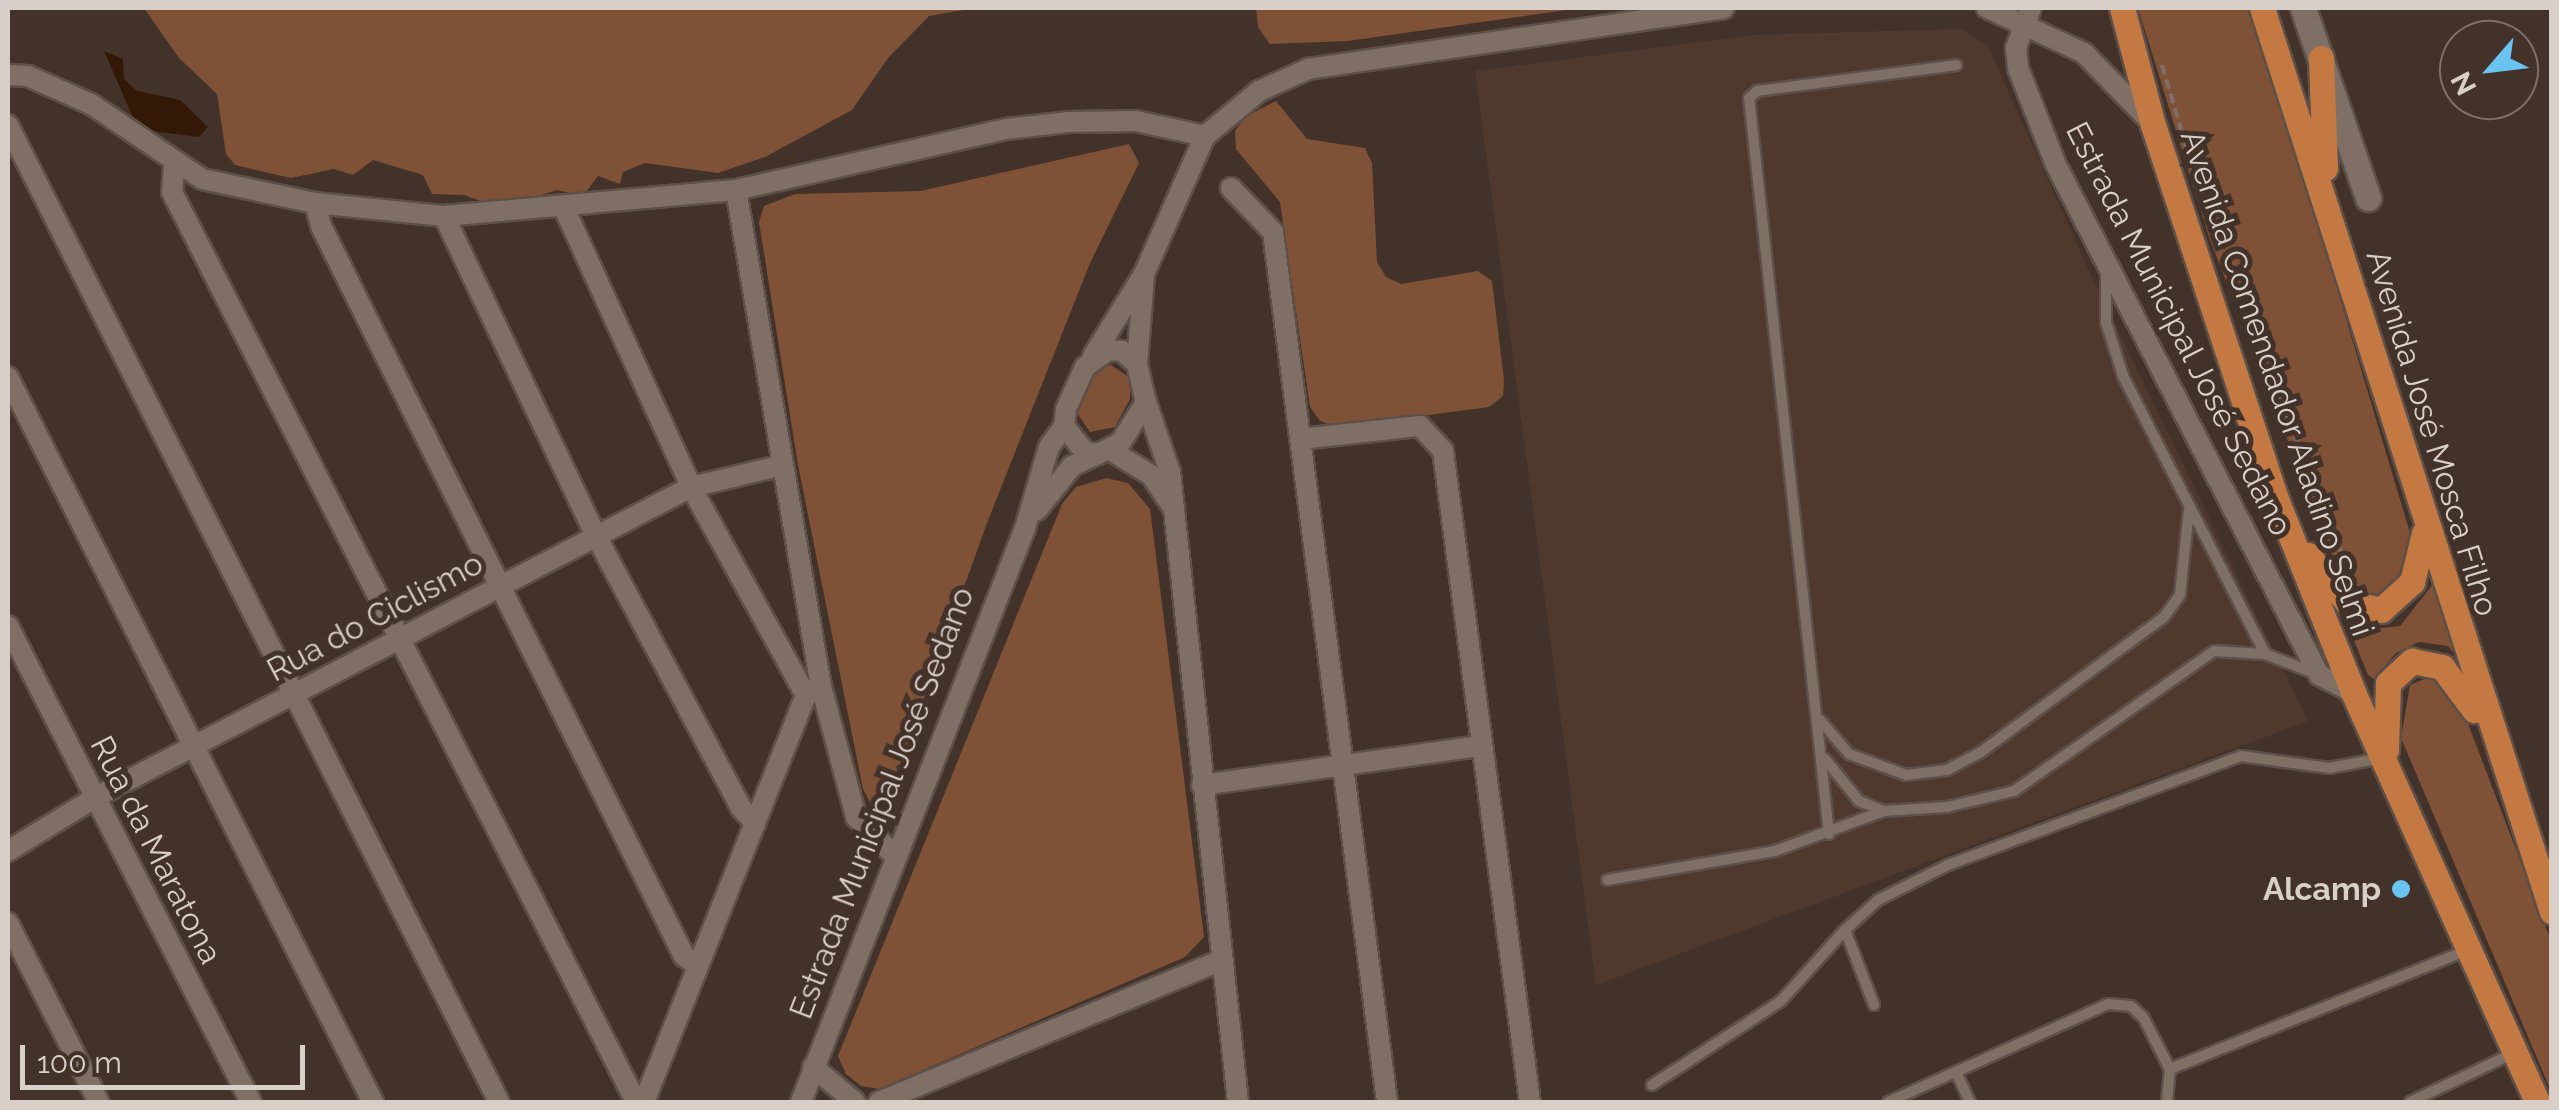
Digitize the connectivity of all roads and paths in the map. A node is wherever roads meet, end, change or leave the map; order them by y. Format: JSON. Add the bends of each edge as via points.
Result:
{"nodes":[{"id":1,"x":1724,"y":8,"type":"edge"},
{"id":2,"x":1987,"y":8,"type":"edge"},
{"id":3,"x":2122,"y":8,"type":"edge"},
{"id":4,"x":2262,"y":8,"type":"edge"},
{"id":5,"x":2304,"y":8,"type":"edge"},
{"id":6,"x":2318,"y":8,"type":"edge"},
{"id":7,"x":2026,"y":17,"type":"edge"},
{"id":8,"x":2322,"y":58,"type":"junction"},
{"id":9,"x":2161,"y":63,"type":"dead end"},
{"id":10,"x":1956,"y":64,"type":"dead end"},
{"id":11,"x":8,"y":75,"type":"edge"},
{"id":12,"x":8,"y":125,"type":"edge"},
{"id":13,"x":2153,"y":125,"type":"junction"},
{"id":14,"x":1205,"y":136,"type":"junction"},
{"id":15,"x":174,"y":165,"type":"junction"},
{"id":16,"x":1231,"y":188,"type":"dead end"},
{"id":17,"x":736,"y":190,"type":"junction"},
{"id":18,"x":2326,"y":198,"type":"junction"},
{"id":19,"x":2368,"y":198,"type":"dead end"},
{"id":20,"x":2202,"y":200,"type":"dead end"},
{"id":21,"x":315,"y":202,"type":"junction"},
{"id":22,"x":565,"y":210,"type":"junction"},
{"id":23,"x":444,"y":216,"type":"junction"},
{"id":24,"x":2208,"y":217,"type":"dead end"},
{"id":25,"x":2106,"y":263,"type":"junction"},
{"id":26,"x":1144,"y":274,"type":"junction"},
{"id":27,"x":1092,"y":356,"type":"junction"},
{"id":28,"x":1136,"y":364,"type":"junction"},
{"id":29,"x":8,"y":377,"type":"edge"},
{"id":30,"x":1146,"y":402,"type":"junction"},
{"id":31,"x":1064,"y":426,"type":"junction"},
{"id":32,"x":1300,"y":439,"type":"junction"},
{"id":33,"x":1104,"y":452,"type":"junction"},
{"id":34,"x":782,"y":465,"type":"junction"},
{"id":35,"x":691,"y":486,"type":"junction"},
{"id":36,"x":2276,"y":499,"type":"junction"},
{"id":37,"x":1173,"y":508,"type":"junction"},
{"id":38,"x":2190,"y":510,"type":"junction"},
{"id":39,"x":2424,"y":520,"type":"junction"},
{"id":40,"x":1024,"y":528,"type":"junction"},
{"id":41,"x":596,"y":536,"type":"junction"},
{"id":42,"x":2354,"y":579,"type":"dead end"},
{"id":43,"x":500,"y":586,"type":"junction"},
{"id":44,"x":8,"y":626,"type":"edge"},
{"id":45,"x":398,"y":639,"type":"junction"},
{"id":46,"x":2265,"y":654,"type":"junction"},
{"id":47,"x":2318,"y":674,"type":"junction"},
{"id":48,"x":814,"y":690,"type":"junction"},
{"id":49,"x":2352,"y":692,"type":"junction"},
{"id":50,"x":293,"y":694,"type":"junction"},
{"id":51,"x":1819,"y":719,"type":"junction"},
{"id":52,"x":194,"y":745,"type":"junction"},
{"id":53,"x":1479,"y":746,"type":"junction"},
{"id":54,"x":1822,"y":753,"type":"junction"},
{"id":55,"x":2386,"y":758,"type":"junction"},
{"id":56,"x":2499,"y":764,"type":"junction"},
{"id":57,"x":1340,"y":768,"type":"junction"},
{"id":58,"x":1202,"y":785,"type":"junction"},
{"id":59,"x":96,"y":796,"type":"junction"},
{"id":60,"x":1884,"y":811,"type":"junction"},
{"id":61,"x":755,"y":823,"type":"junction"},
{"id":62,"x":1829,"y":834,"type":"junction"},
{"id":63,"x":8,"y":851,"type":"edge"},
{"id":64,"x":895,"y":856,"type":"junction"},
{"id":65,"x":1608,"y":880,"type":"dead end"},
{"id":66,"x":2552,"y":912,"type":"edge"},
{"id":67,"x":8,"y":923,"type":"edge"},
{"id":68,"x":1846,"y":930,"type":"junction"},
{"id":69,"x":2470,"y":950,"type":"junction"},
{"id":70,"x":1220,"y":961,"type":"junction"},
{"id":71,"x":698,"y":966,"type":"junction"},
{"id":72,"x":1874,"y":1005,"type":"dead end"},
{"id":73,"x":2516,"y":1053,"type":"junction"},
{"id":74,"x":814,"y":1067,"type":"junction"},
{"id":75,"x":2170,"y":1069,"type":"junction"},
{"id":76,"x":1956,"y":1072,"type":"junction"},
{"id":77,"x":1652,"y":1085,"type":"dead end"},
{"id":78,"x":99,"y":1102,"type":"edge"},
{"id":79,"x":251,"y":1102,"type":"edge"},
{"id":80,"x":374,"y":1102,"type":"edge"},
{"id":81,"x":499,"y":1102,"type":"edge"},
{"id":82,"x":636,"y":1102,"type":"edge"},
{"id":83,"x":644,"y":1102,"type":"edge"},
{"id":84,"x":801,"y":1102,"type":"edge"},
{"id":85,"x":856,"y":1102,"type":"edge"},
{"id":86,"x":879,"y":1102,"type":"edge"},
{"id":87,"x":1238,"y":1102,"type":"edge"},
{"id":88,"x":1388,"y":1102,"type":"edge"},
{"id":89,"x":1530,"y":1102,"type":"edge"},
{"id":90,"x":1888,"y":1102,"type":"edge"},
{"id":91,"x":1970,"y":1102,"type":"edge"},
{"id":92,"x":2167,"y":1102,"type":"edge"},
{"id":93,"x":2410,"y":1102,"type":"edge"},
{"id":94,"x":2537,"y":1102,"type":"edge"}],
"edges":[{"from":1,"to":14,"type":"street","via":[[1308,69],[1226,112]]},
{"from":2,"to":7,"type":"street","name":"Estrada Municipal José Sedano"},
{"from":3,"to":13,"type":"main road","name":"Avenida Comendador Aladino Selmi"},
{"from":4,"to":18,"type":"main road","name":"Avenida José Mosca Filho"},
{"from":5,"to":8,"type":"street"},
{"from":6,"to":8,"type":"street"},
{"from":7,"to":13,"type":"street","name":"Estrada Municipal José Sedano","via":[[2084,54]]},
{"from":7,"to":25,"type":"street","name":"Estrada Municipal José Sedano","via":[[2018,68],[2056,165]]},
{"from":8,"to":18,"type":"main road"},
{"from":8,"to":19,"type":"street"},
{"from":9,"to":20,"type":"path"},
{"from":10,"to":51,"type":"lane","via":[[1757,90],[1749,98]]},
{"from":11,"to":15,"type":"street","via":[[28,76],[91,104]]},
{"from":12,"to":50,"type":"street"},
{"from":13,"to":36,"type":"main road","name":"Avenida Comendador Aladino Selmi"},
{"from":14,"to":17,"type":"street","via":[[1136,121],[1006,130]]},
{"from":14,"to":26,"type":"street"},
{"from":15,"to":21,"type":"street","via":[[202,179]]},
{"from":15,"to":45,"type":"street","via":[[172,192]]},
{"from":16,"to":32,"type":"street","via":[[1273,232]]},
{"from":17,"to":22,"type":"street"},
{"from":17,"to":34,"type":"street"},
{"from":18,"to":39,"type":"main road","name":"Avenida José Mosca Filho"},
{"from":21,"to":23,"type":"street"},
{"from":21,"to":43,"type":"street"},
{"from":22,"to":23,"type":"street"},
{"from":22,"to":35,"type":"street"},
{"from":23,"to":41,"type":"street"},
{"from":24,"to":42,"type":"path","via":[[2329,531]]},
{"from":25,"to":38,"type":"lane","via":[[2106,322],[2124,376]]},
{"from":25,"to":47,"type":"street","name":"Estrada Municipal José Sedano"},
{"from":26,"to":27,"type":"street"},
{"from":26,"to":28,"type":"street"},
{"from":27,"to":28,"type":"street","via":[[1122,351]]},
{"from":27,"to":31,"type":"street","name":"Estrada Municipal José Sedano"},
{"from":28,"to":30,"type":"street"},
{"from":29,"to":52,"type":"street"},
{"from":30,"to":33,"type":"street","name":"Estrada Municipal José Sedano"},
{"from":30,"to":37,"type":"street","via":[[1165,452]]},
{"from":31,"to":33,"type":"street","via":[[1074,444]]},
{"from":31,"to":40,"type":"street","name":"Estrada Municipal José Sedano","via":[[1048,447]]},
{"from":32,"to":53,"type":"street","via":[[1409,426],[1438,438]]},
{"from":32,"to":57,"type":"street"},
{"from":33,"to":37,"type":"street","via":[[1151,475]]},
{"from":33,"to":40,"type":"street","name":"Estrada Municipal José Sedano","via":[[1059,478]]},
{"from":34,"to":35,"type":"street","name":"Rua do Ciclismo"},
{"from":34,"to":48,"type":"street"},
{"from":35,"to":41,"type":"street","name":"Rua do Ciclismo"},
{"from":35,"to":48,"type":"street"},
{"from":36,"to":39,"type":"main road","via":[[2321,576],[2364,610],[2381,610],[2412,582]]},
{"from":36,"to":49,"type":"main road","name":"Avenida Comendador Aladino Selmi"},
{"from":37,"to":58,"type":"street"},
{"from":38,"to":46,"type":"lane"},
{"from":38,"to":51,"type":"lane","via":[[2180,596],[2164,618],[2054,692],[1981,752],[1947,770],[1906,776],[1850,754]]},
{"from":39,"to":56,"type":"main road","name":"Avenida José Mosca Filho"},
{"from":40,"to":64,"type":"street","name":"Estrada Municipal José Sedano"},
{"from":41,"to":43,"type":"street","name":"Rua do Ciclismo"},
{"from":41,"to":61,"type":"street"},
{"from":43,"to":45,"type":"street","name":"Rua do Ciclismo"},
{"from":43,"to":71,"type":"street","via":[[684,956]]},
{"from":44,"to":59,"type":"street","name":"Rua da Maratona"},
{"from":45,"to":50,"type":"street","name":"Rua do Ciclismo"},
{"from":45,"to":82,"type":"street"},
{"from":46,"to":47,"type":"lane"},
{"from":46,"to":60,"type":"lane","via":[[2229,649],[2198,658],[2014,791],[1948,807]]},
{"from":47,"to":49,"type":"street"},
{"from":48,"to":61,"type":"street"},
{"from":48,"to":64,"type":"street","via":[[856,817]]},
{"from":49,"to":55,"type":"main road","name":"Avenida Comendador Aladino Selmi"},
{"from":50,"to":52,"type":"street","name":"Rua do Ciclismo"},
{"from":50,"to":81,"type":"street"},
{"from":51,"to":54,"type":"lane"},
{"from":52,"to":59,"type":"street","name":"Rua do Ciclismo"},
{"from":52,"to":80,"type":"street"},
{"from":53,"to":57,"type":"street"},
{"from":53,"to":89,"type":"street"},
{"from":54,"to":60,"type":"lane","via":[[1842,788]]},
{"from":54,"to":62,"type":"lane"},
{"from":55,"to":56,"type":"main road","via":[[2388,683],[2412,661],[2431,661],[2456,682]]},
{"from":55,"to":68,"type":"lane","via":[[2329,768],[2240,756],[1948,865],[1878,900]]},
{"from":55,"to":69,"type":"main road","name":"Avenida Comendador Aladino Selmi"},
{"from":56,"to":66,"type":"main road","name":"Avenida José Mosca Filho"},
{"from":57,"to":58,"type":"street"},
{"from":57,"to":88,"type":"street"},
{"from":58,"to":70,"type":"street"},
{"from":59,"to":63,"type":"street","name":"Rua do Ciclismo"},
{"from":59,"to":79,"type":"street","name":"Rua da Maratona"},
{"from":60,"to":62,"type":"lane"},
{"from":61,"to":71,"type":"street"},
{"from":62,"to":65,"type":"lane","via":[[1775,851]]},
{"from":64,"to":74,"type":"street","name":"Estrada Municipal José Sedano"},
{"from":67,"to":78,"type":"street"},
{"from":68,"to":72,"type":"lane"},
{"from":68,"to":77,"type":"lane","via":[[1781,1001]]},
{"from":69,"to":73,"type":"main road","name":"Avenida Comendador Aladino Selmi"},
{"from":69,"to":75,"type":"lane"},
{"from":70,"to":86,"type":"street"},
{"from":70,"to":87,"type":"street"},
{"from":71,"to":83,"type":"street"},
{"from":73,"to":93,"type":"lane"},
{"from":73,"to":94,"type":"main road","name":"Avenida Comendador Aladino Selmi"},
{"from":74,"to":84,"type":"street","name":"Estrada Municipal José Sedano"},
{"from":74,"to":85,"type":"street"},
{"from":75,"to":76,"type":"lane","via":[[2143,1017],[2131,1006],[2108,1004]]},
{"from":75,"to":92,"type":"lane"},
{"from":76,"to":90,"type":"lane"},
{"from":76,"to":91,"type":"lane"}]}
